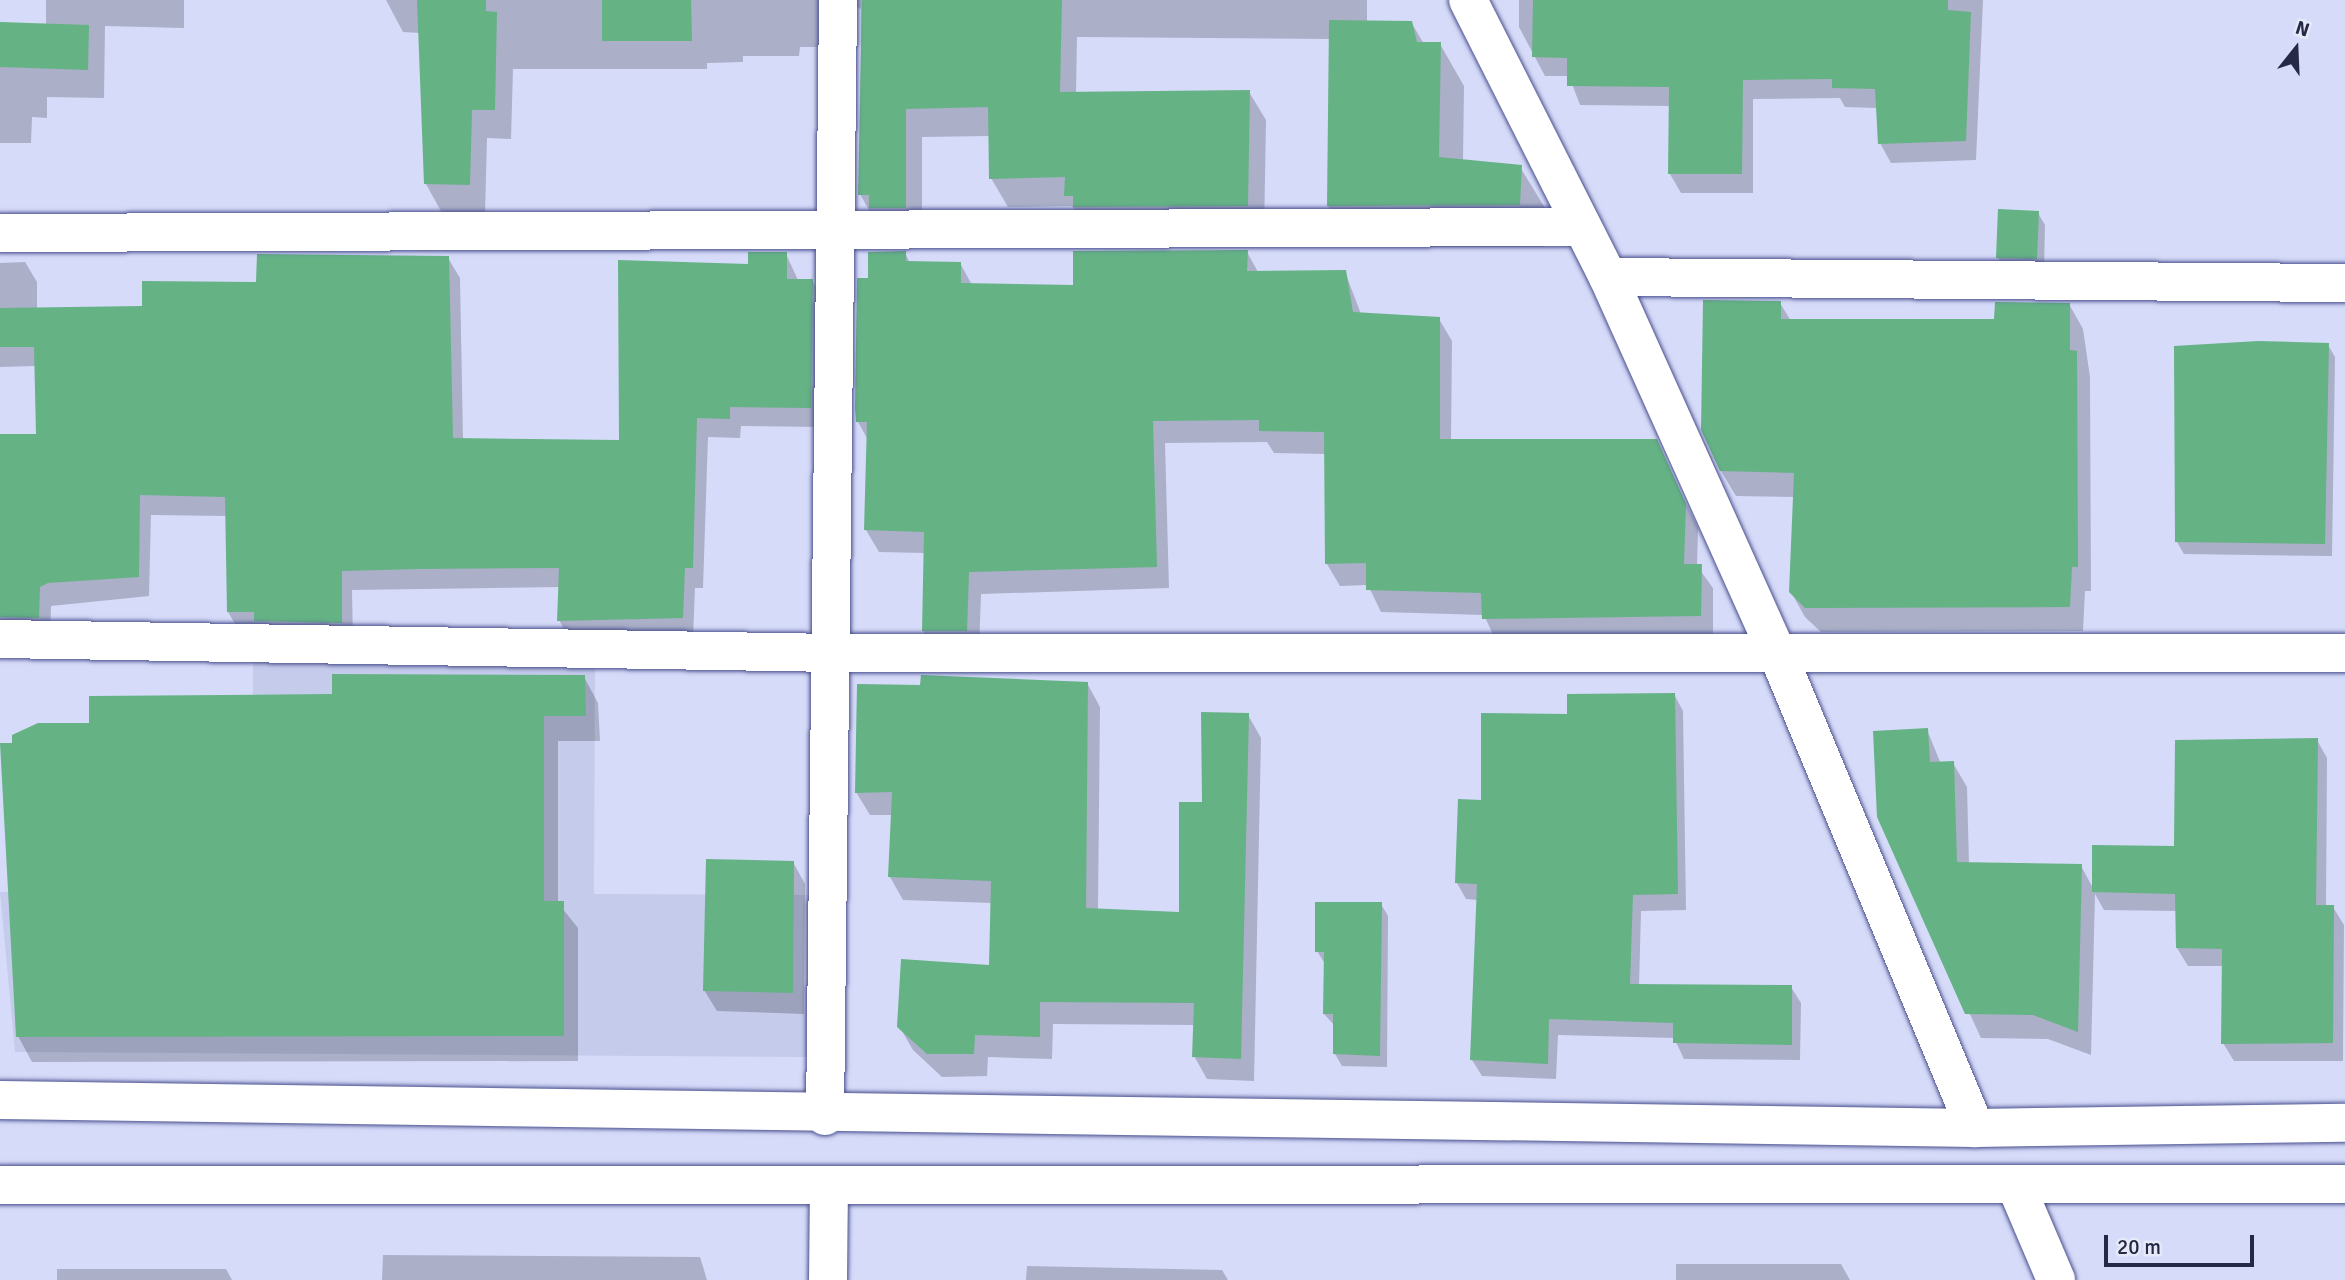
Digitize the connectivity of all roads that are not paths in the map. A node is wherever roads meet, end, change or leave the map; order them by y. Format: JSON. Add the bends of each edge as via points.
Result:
{"nodes":[{"id":1,"x":838,"y":0,"type":"edge"},
{"id":2,"x":1468,"y":0,"type":"edge"},
{"id":3,"x":1582,"y":228,"type":"junction"},
{"id":4,"x":0,"y":233,"type":"edge"},
{"id":5,"x":840,"y":235,"type":"junction"},
{"id":6,"x":1608,"y":277,"type":"junction"},
{"id":7,"x":2345,"y":283,"type":"edge"},
{"id":8,"x":0,"y":639,"type":"edge"},
{"id":9,"x":1776,"y":650,"type":"junction"},
{"id":10,"x":832,"y":653,"type":"junction"},
{"id":11,"x":2345,"y":653,"type":"edge"},
{"id":12,"x":0,"y":1100,"type":"edge"},
{"id":13,"x":825,"y":1116,"type":"junction"},
{"id":14,"x":2345,"y":1123,"type":"edge"},
{"id":15,"x":1975,"y":1128,"type":"junction"},
{"id":16,"x":2345,"y":1184,"type":"edge"},
{"id":17,"x":0,"y":1185,"type":"edge"},
{"id":18,"x":2016,"y":1186,"type":"junction"},
{"id":19,"x":829,"y":1189,"type":"junction"},
{"id":20,"x":828,"y":1280,"type":"edge"},
{"id":21,"x":2056,"y":1280,"type":"edge"}],
"edges":[{"from":1,"to":5,"type":"street"},
{"from":2,"to":3,"type":"street"},
{"from":3,"to":5,"type":"street"},
{"from":3,"to":6,"type":"street"},
{"from":4,"to":5,"type":"street"},
{"from":5,"to":10,"type":"street"},
{"from":6,"to":7,"type":"street"},
{"from":6,"to":9,"type":"street"},
{"from":8,"to":10,"type":"street"},
{"from":9,"to":10,"type":"street"},
{"from":9,"to":11,"type":"street"},
{"from":9,"to":15,"type":"street"},
{"from":10,"to":13,"type":"street"},
{"from":12,"to":13,"type":"street"},
{"from":13,"to":15,"type":"street"},
{"from":14,"to":15,"type":"street"},
{"from":16,"to":18,"type":"street"},
{"from":17,"to":19,"type":"street"},
{"from":18,"to":19,"type":"street"},
{"from":18,"to":21,"type":"street"},
{"from":19,"to":20,"type":"street"}]}
